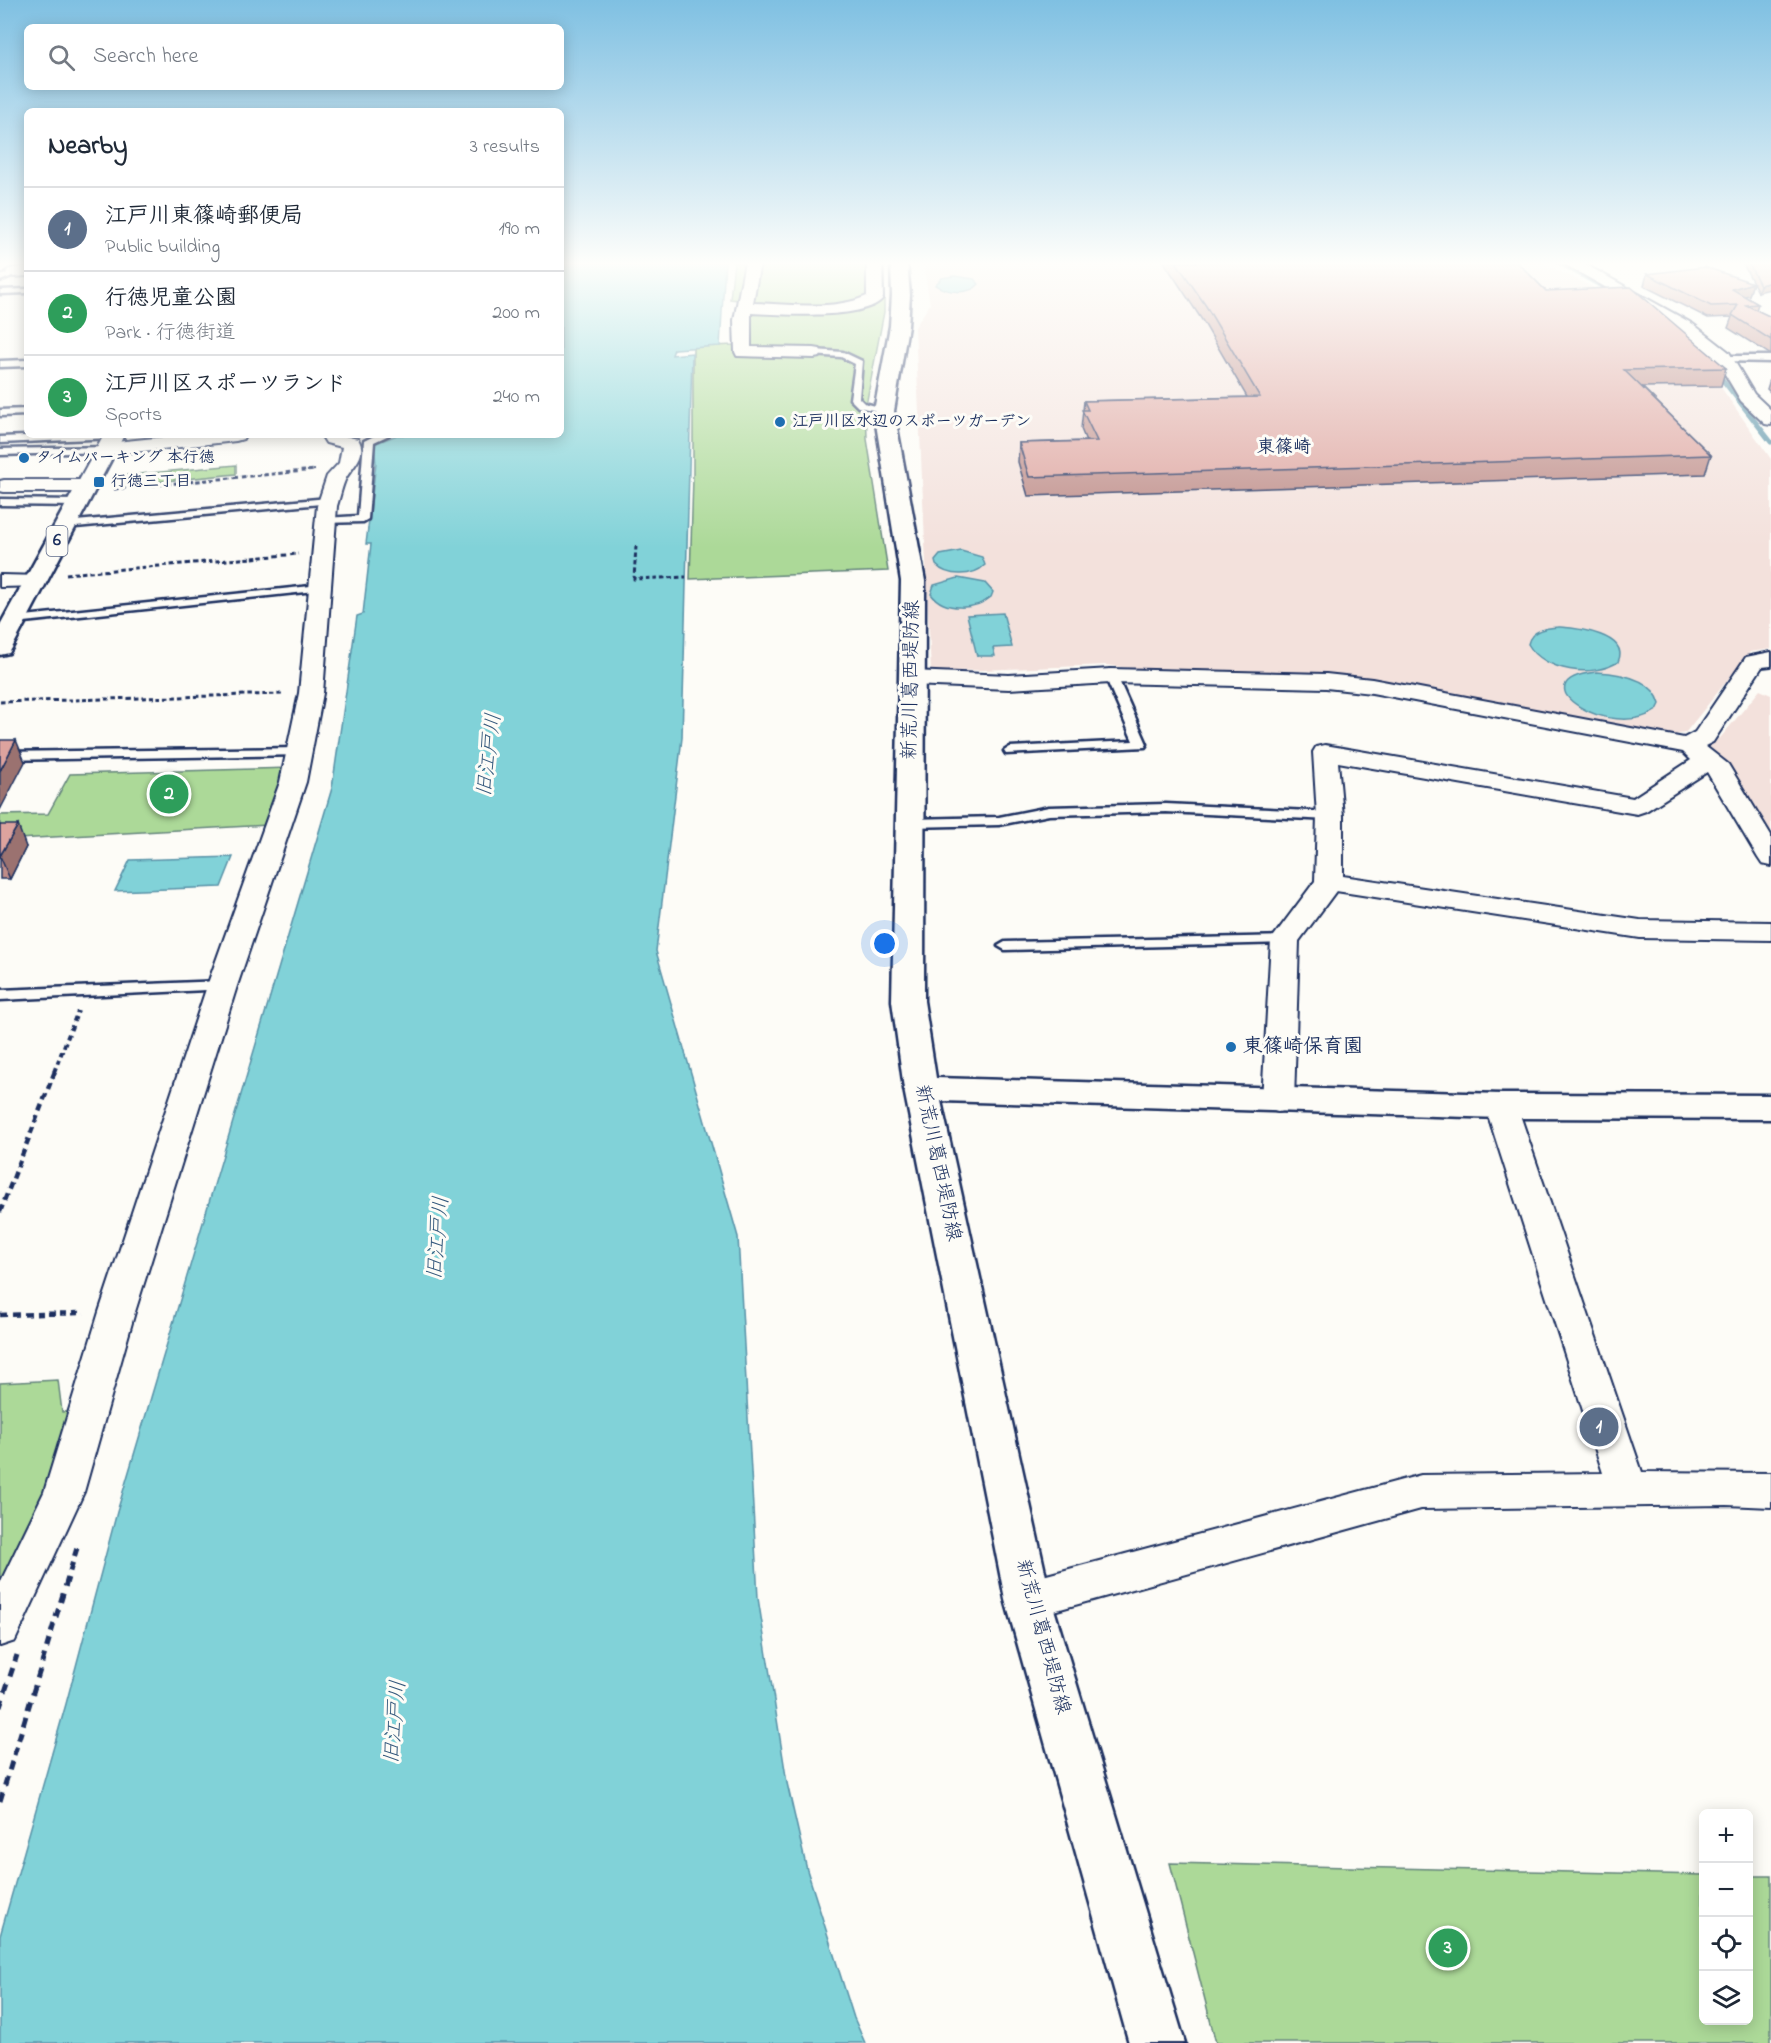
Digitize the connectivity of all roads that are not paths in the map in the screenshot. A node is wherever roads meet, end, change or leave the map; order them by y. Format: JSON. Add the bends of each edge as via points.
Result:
{"nodes":[{"id":1,"x":849,"y":357,"type":"edge"},
{"id":2,"x":893,"y":357,"type":"edge"},
{"id":3,"x":1771,"y":358,"type":"edge"},
{"id":4,"x":1725,"y":359,"type":"joint"},
{"id":5,"x":24,"y":363,"type":"edge"},
{"id":6,"x":0,"y":364,"type":"edge"},
{"id":7,"x":884,"y":411,"type":"junction"},
{"id":8,"x":24,"y":412,"type":"edge"},
{"id":9,"x":0,"y":413,"type":"edge"},
{"id":10,"x":1771,"y":420,"type":"edge"},
{"id":11,"x":161,"y":438,"type":"edge"},
{"id":12,"x":332,"y":438,"type":"edge"},
{"id":13,"x":376,"y":438,"type":"edge"},
{"id":14,"x":0,"y":440,"type":"edge"},
{"id":15,"x":111,"y":440,"type":"edge"},
{"id":16,"x":0,"y":452,"type":"edge"},
{"id":17,"x":2,"y":494,"type":"edge"},
{"id":18,"x":82,"y":494,"type":"junction"},
{"id":19,"x":327,"y":511,"type":"junction"},
{"id":20,"x":65,"y":525,"type":"junction"},
{"id":21,"x":36,"y":579,"type":"junction"},
{"id":22,"x":0,"y":581,"type":"edge"},
{"id":23,"x":320,"y":588,"type":"junction"},
{"id":24,"x":15,"y":620,"type":"junction"},
{"id":25,"x":0,"y":648,"type":"edge"},
{"id":26,"x":1771,"y":659,"type":"edge"},
{"id":27,"x":1110,"y":676,"type":"junction"},
{"id":28,"x":911,"y":678,"type":"junction"},
{"id":29,"x":1010,"y":751,"type":"dead end"},
{"id":30,"x":300,"y":752,"type":"junction"},
{"id":31,"x":1698,"y":753,"type":"junction"},
{"id":32,"x":0,"y":756,"type":"edge"},
{"id":33,"x":1330,"y":816,"type":"junction"},
{"id":34,"x":910,"y":823,"type":"junction"},
{"id":35,"x":1771,"y":858,"type":"edge"},
{"id":36,"x":1329,"y":882,"type":"junction"},
{"id":37,"x":1771,"y":931,"type":"edge"},
{"id":38,"x":1285,"y":940,"type":"junction"},
{"id":39,"x":1005,"y":946,"type":"dead end"},
{"id":40,"x":222,"y":986,"type":"junction"},
{"id":41,"x":0,"y":995,"type":"edge"},
{"id":42,"x":921,"y":1089,"type":"junction"},
{"id":43,"x":1278,"y":1101,"type":"junction"},
{"id":44,"x":1501,"y":1106,"type":"junction"},
{"id":45,"x":1771,"y":1107,"type":"edge"},
{"id":46,"x":1628,"y":1489,"type":"junction"},
{"id":47,"x":1771,"y":1490,"type":"edge"},
{"id":48,"x":1028,"y":1599,"type":"junction"},
{"id":49,"x":0,"y":1627,"type":"edge"},
{"id":50,"x":1157,"y":2043,"type":"edge"}],
"edges":[{"from":1,"to":7,"type":"lane","via":[[859,363],[854,399]]},
{"from":2,"to":7,"type":"main road","name":"新荒川葛西堤防線"},
{"from":3,"to":4,"type":"lane"},
{"from":4,"to":10,"type":"street","via":[[1747,397]]},
{"from":5,"to":6,"type":"lane"},
{"from":7,"to":28,"type":"main road","name":"新荒川葛西堤防線","via":[[913,581]]},
{"from":8,"to":9,"type":"lane"},
{"from":11,"to":15,"type":"street"},
{"from":12,"to":19,"type":"street","via":[[352,445],[345,467],[337,476]]},
{"from":13,"to":19,"type":"lane","via":[[369,441],[363,519]]},
{"from":14,"to":15,"type":"lane"},
{"from":15,"to":16,"type":"lane"},
{"from":15,"to":18,"type":"main road","number":"6"},
{"from":17,"to":18,"type":"street"},
{"from":18,"to":20,"type":"main road","number":"6"},
{"from":19,"to":20,"type":"lane"},
{"from":19,"to":23,"type":"street"},
{"from":20,"to":21,"type":"main road","number":"6"},
{"from":21,"to":22,"type":"street"},
{"from":21,"to":24,"type":"main road","number":"6"},
{"from":23,"to":24,"type":"lane"},
{"from":23,"to":30,"type":"street","via":[[311,693]]},
{"from":24,"to":25,"type":"main road","number":"6"},
{"from":26,"to":31,"type":"street","via":[[1754,662],[1704,737]]},
{"from":27,"to":28,"type":"street","via":[[1009,682]]},
{"from":27,"to":29,"type":"lane","via":[[1141,744]]},
{"from":27,"to":31,"type":"street","via":[[1326,681],[1372,686]]},
{"from":28,"to":34,"type":"main road","name":"新荒川葛西堤防線"},
{"from":30,"to":32,"type":"lane"},
{"from":30,"to":40,"type":"street"},
{"from":31,"to":33,"type":"street","via":[[1637,806],[1325,752]]},
{"from":31,"to":35,"type":"street","via":[[1719,769]]},
{"from":33,"to":34,"type":"lane","via":[[1166,808],[1049,811],[999,821]]},
{"from":33,"to":36,"type":"street"},
{"from":34,"to":42,"type":"main road","name":"新荒川葛西堤防線","via":[[908,1001]]},
{"from":36,"to":37,"type":"street","via":[[1640,929]]},
{"from":36,"to":38,"type":"street"},
{"from":38,"to":39,"type":"lane"},
{"from":38,"to":43,"type":"street"},
{"from":40,"to":41,"type":"lane"},
{"from":40,"to":49,"type":"street","via":[[117,1312],[64,1492]]},
{"from":42,"to":43,"type":"main road"},
{"from":42,"to":48,"type":"main road","name":"新荒川葛西堤防線"},
{"from":43,"to":44,"type":"main road"},
{"from":44,"to":45,"type":"main road"},
{"from":44,"to":46,"type":"street"},
{"from":46,"to":47,"type":"street"},
{"from":46,"to":48,"type":"street","via":[[1421,1492]]},
{"from":48,"to":50,"type":"main road","name":"新荒川葛西堤防線"}]}
